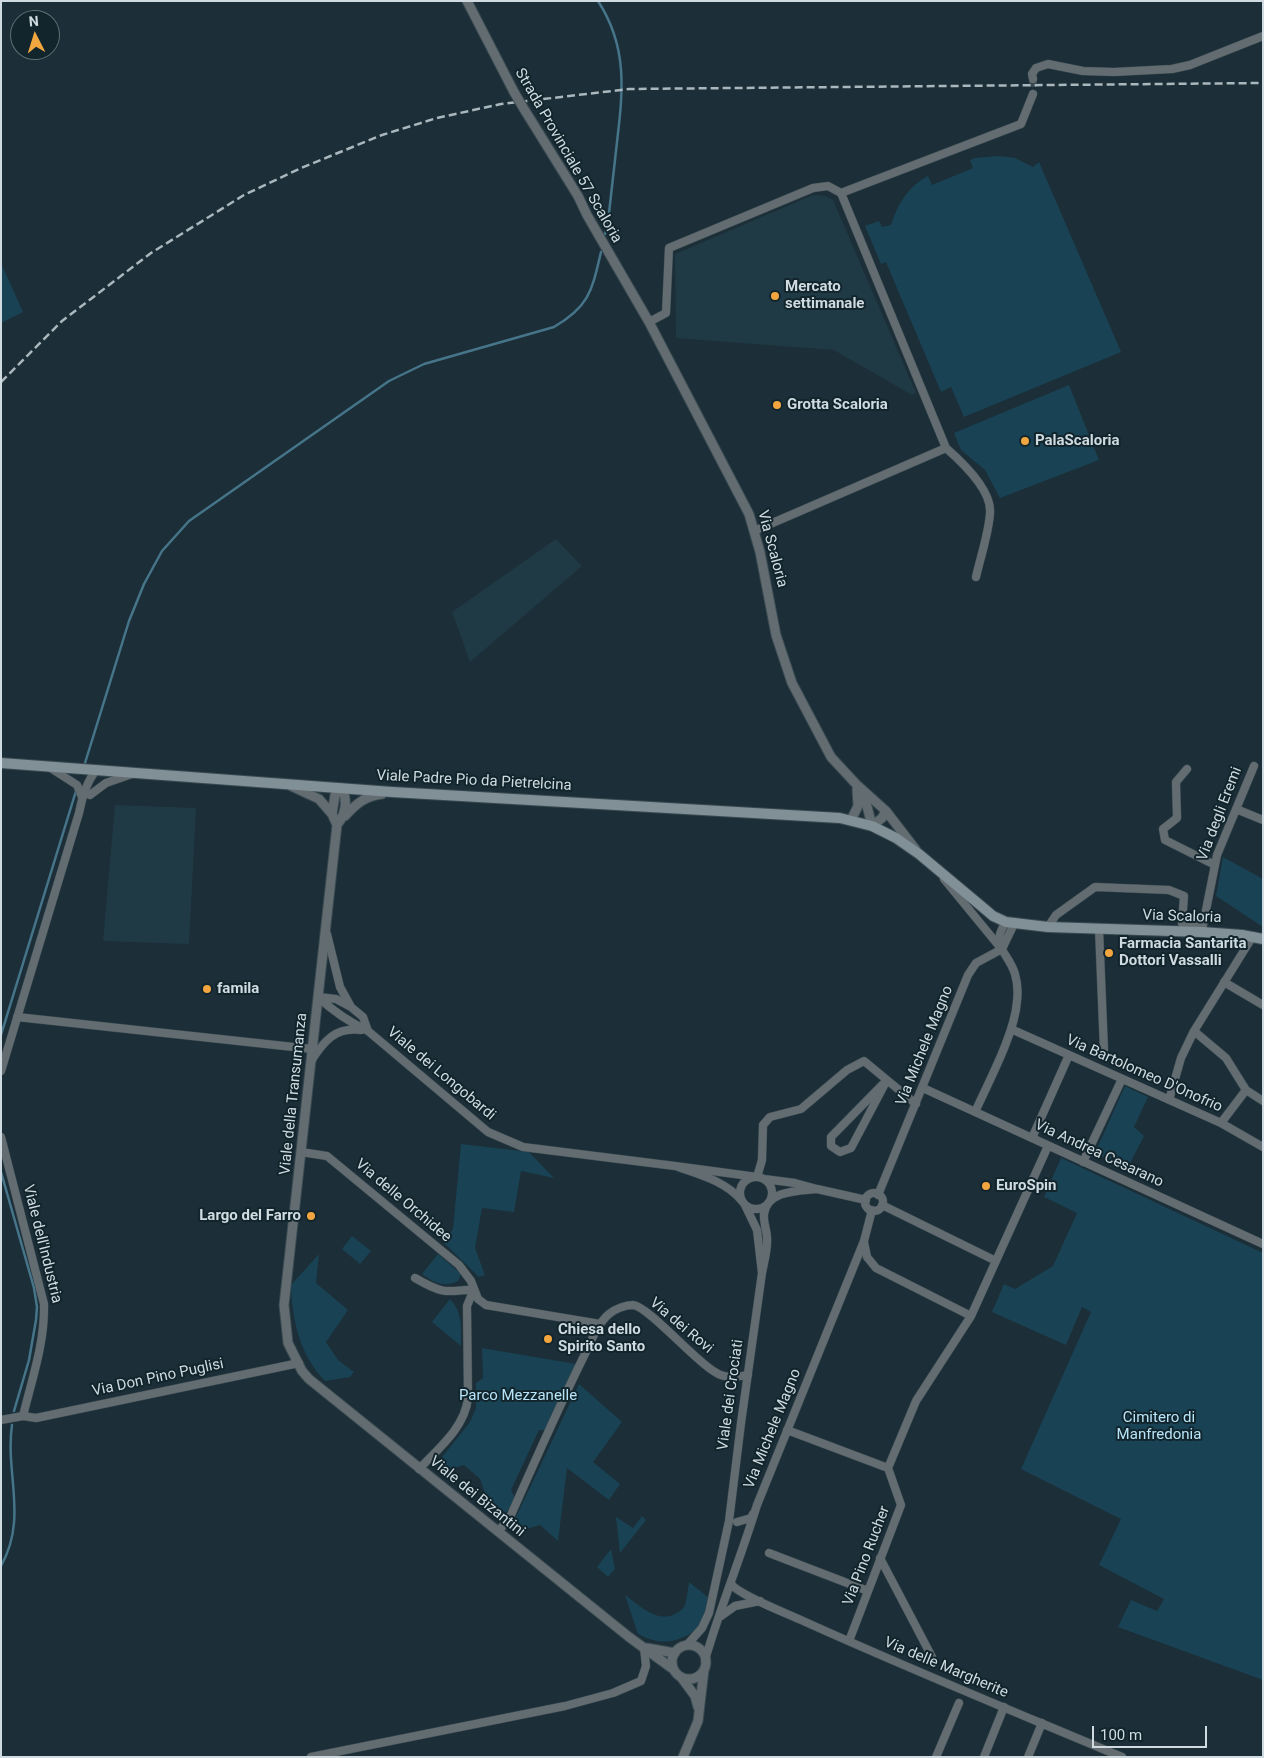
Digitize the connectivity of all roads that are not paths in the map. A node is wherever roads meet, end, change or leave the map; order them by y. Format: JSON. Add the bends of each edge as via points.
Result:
{"nodes":[{"id":1,"x":467,"y":1,"type":"edge"},
{"id":2,"x":1263,"y":36,"type":"edge"},
{"id":3,"x":1033,"y":79,"type":"dead end"},
{"id":4,"x":1033,"y":94,"type":"tunnel mouth"},
{"id":5,"x":841,"y":192,"type":"junction"},
{"id":6,"x":649,"y":322,"type":"junction"},
{"id":7,"x":946,"y":448,"type":"junction"},
{"id":8,"x":754,"y":531,"type":"junction"},
{"id":9,"x":976,"y":577,"type":"dead end"},
{"id":10,"x":1,"y":763,"type":"edge"},
{"id":11,"x":1254,"y":766,"type":"dead end"},
{"id":12,"x":49,"y":767,"type":"junction"},
{"id":13,"x":96,"y":770,"type":"junction"},
{"id":14,"x":1187,"y":770,"type":"dead end"},
{"id":15,"x":135,"y":774,"type":"junction"},
{"id":16,"x":286,"y":784,"type":"junction"},
{"id":17,"x":856,"y":784,"type":"junction"},
{"id":18,"x":342,"y":788,"type":"junction"},
{"id":19,"x":392,"y":792,"type":"junction"},
{"id":20,"x":86,"y":796,"type":"junction"},
{"id":21,"x":1236,"y":809,"type":"junction"},
{"id":22,"x":886,"y":811,"type":"junction"},
{"id":23,"x":332,"y":814,"type":"junction"},
{"id":24,"x":345,"y":816,"type":"junction"},
{"id":25,"x":851,"y":820,"type":"junction"},
{"id":26,"x":1263,"y":820,"type":"edge"},
{"id":27,"x":337,"y":826,"type":"junction"},
{"id":28,"x":872,"y":826,"type":"junction"},
{"id":29,"x":919,"y":854,"type":"junction"},
{"id":30,"x":1215,"y":865,"type":"junction"},
{"id":31,"x":940,"y":874,"type":"junction"},
{"id":32,"x":1010,"y":923,"type":"junction"},
{"id":33,"x":1048,"y":927,"type":"junction"},
{"id":34,"x":1202,"y":928,"type":"junction"},
{"id":35,"x":1099,"y":929,"type":"junction"},
{"id":36,"x":326,"y":931,"type":"junction"},
{"id":37,"x":1258,"y":938,"type":"edge"},
{"id":38,"x":1002,"y":949,"type":"junction"},
{"id":39,"x":1224,"y":982,"type":"junction"},
{"id":40,"x":318,"y":997,"type":"junction"},
{"id":41,"x":1263,"y":1005,"type":"edge"},
{"id":42,"x":351,"y":1007,"type":"junction"},
{"id":43,"x":17,"y":1017,"type":"junction"},
{"id":44,"x":1012,"y":1029,"type":"junction"},
{"id":45,"x":368,"y":1031,"type":"junction"},
{"id":46,"x":1194,"y":1031,"type":"junction"},
{"id":47,"x":312,"y":1049,"type":"junction"},
{"id":48,"x":1104,"y":1050,"type":"dead end"},
{"id":49,"x":1069,"y":1055,"type":"junction"},
{"id":50,"x":311,"y":1062,"type":"junction"},
{"id":51,"x":1,"y":1071,"type":"edge"},
{"id":52,"x":1122,"y":1079,"type":"junction"},
{"id":53,"x":887,"y":1080,"type":"junction"},
{"id":54,"x":923,"y":1088,"type":"junction"},
{"id":55,"x":1246,"y":1090,"type":"junction"},
{"id":56,"x":1169,"y":1100,"type":"junction"},
{"id":57,"x":1263,"y":1101,"type":"edge"},
{"id":58,"x":916,"y":1104,"type":"junction"},
{"id":59,"x":975,"y":1112,"type":"junction"},
{"id":60,"x":1220,"y":1123,"type":"junction"},
{"id":61,"x":1,"y":1138,"type":"edge"},
{"id":62,"x":1032,"y":1138,"type":"junction"},
{"id":63,"x":1048,"y":1146,"type":"junction"},
{"id":64,"x":1263,"y":1147,"type":"edge"},
{"id":65,"x":301,"y":1152,"type":"junction"},
{"id":66,"x":1083,"y":1162,"type":"junction"},
{"id":67,"x":675,"y":1166,"type":"junction"},
{"id":68,"x":760,"y":1178,"type":"junction"},
{"id":69,"x":817,"y":1189,"type":"junction"},
{"id":70,"x":878,"y":1195,"type":"junction"},
{"id":71,"x":866,"y":1200,"type":"junction"},
{"id":72,"x":744,"y":1203,"type":"junction"},
{"id":73,"x":768,"y":1203,"type":"junction"},
{"id":74,"x":882,"y":1205,"type":"junction"},
{"id":75,"x":872,"y":1210,"type":"junction"},
{"id":76,"x":864,"y":1242,"type":"junction"},
{"id":77,"x":1263,"y":1244,"type":"edge"},
{"id":78,"x":996,"y":1261,"type":"junction"},
{"id":79,"x":762,"y":1273,"type":"junction"},
{"id":80,"x":415,"y":1278,"type":"dead end"},
{"id":81,"x":474,"y":1289,"type":"junction"},
{"id":82,"x":971,"y":1316,"type":"junction"},
{"id":83,"x":600,"y":1324,"type":"junction"},
{"id":84,"x":299,"y":1363,"type":"junction"},
{"id":85,"x":748,"y":1375,"type":"junction"},
{"id":86,"x":23,"y":1416,"type":"junction"},
{"id":87,"x":1,"y":1420,"type":"edge"},
{"id":88,"x":788,"y":1430,"type":"junction"},
{"id":89,"x":888,"y":1468,"type":"junction"},
{"id":90,"x":420,"y":1469,"type":"junction"},
{"id":91,"x":757,"y":1505,"type":"junction"},
{"id":92,"x":733,"y":1521,"type":"junction"},
{"id":93,"x":498,"y":1532,"type":"junction"},
{"id":94,"x":747,"y":1539,"type":"junction"},
{"id":95,"x":769,"y":1553,"type":"dead end"},
{"id":96,"x":880,"y":1558,"type":"junction"},
{"id":97,"x":731,"y":1584,"type":"junction"},
{"id":98,"x":868,"y":1591,"type":"junction"},
{"id":99,"x":760,"y":1601,"type":"junction"},
{"id":100,"x":718,"y":1619,"type":"junction"},
{"id":101,"x":849,"y":1641,"type":"junction"},
{"id":102,"x":687,"y":1645,"type":"junction"},
{"id":103,"x":644,"y":1648,"type":"junction"},
{"id":104,"x":675,"y":1653,"type":"junction"},
{"id":105,"x":932,"y":1657,"type":"dead end"},
{"id":106,"x":705,"y":1663,"type":"junction"},
{"id":107,"x":673,"y":1669,"type":"junction"},
{"id":108,"x":681,"y":1677,"type":"junction"},
{"id":109,"x":959,"y":1703,"type":"dead end"},
{"id":110,"x":1004,"y":1707,"type":"junction"},
{"id":111,"x":699,"y":1709,"type":"junction"},
{"id":112,"x":1042,"y":1723,"type":"junction"},
{"id":113,"x":311,"y":1757,"type":"edge"},
{"id":114,"x":683,"y":1757,"type":"edge"},
{"id":115,"x":936,"y":1757,"type":"edge"},
{"id":116,"x":984,"y":1757,"type":"edge"},
{"id":117,"x":1028,"y":1757,"type":"edge"},
{"id":118,"x":1122,"y":1757,"type":"edge"}],
"edges":[{"from":1,"to":6,"type":"street","name":"Strada Provinciale 57 Scaloria","bridge":true,"via":[[514,92],[578,196]]},
{"from":2,"to":3,"type":"street","via":[[1172,69],[1082,71],[1048,64],[1036,68]]},
{"from":4,"to":5,"type":"street","via":[[1021,124]]},
{"from":5,"to":6,"type":"street","via":[[828,186],[813,188],[669,248],[666,313]]},
{"from":5,"to":7,"type":"street"},
{"from":6,"to":8,"type":"street","name":"Via Scaloria","via":[[749,514]]},
{"from":7,"to":8,"type":"street"},
{"from":7,"to":9,"type":"street","via":[[964,464],[989,506]]},
{"from":8,"to":17,"type":"street","name":"Via Scaloria","via":[[776,635],[792,683],[832,757]]},
{"from":10,"to":12,"type":"main road","name":"Viale Padre Pio da Pietrelcina"},
{"from":11,"to":21,"type":"street","name":"Via degli Eremi"},
{"from":12,"to":13,"type":"main road","name":"Viale Padre Pio da Pietrelcina"},
{"from":12,"to":20,"type":"street","via":[[77,785]]},
{"from":13,"to":15,"type":"main road","name":"Viale Padre Pio da Pietrelcina"},
{"from":13,"to":20,"type":"street","via":[[90,778]]},
{"from":14,"to":30,"type":"street","via":[[1176,782],[1177,818],[1164,829],[1165,840]]},
{"from":15,"to":16,"type":"main road","name":"Viale Padre Pio da Pietrelcina"},
{"from":15,"to":20,"type":"street","via":[[106,783]]},
{"from":16,"to":18,"type":"main road","name":"Viale Padre Pio da Pietrelcina"},
{"from":16,"to":23,"type":"street","name":"Viale della Transumanza","via":[[319,799]]},
{"from":17,"to":22,"type":"street","name":"Via Scaloria"},
{"from":17,"to":25,"type":"street","via":[[858,806]]},
{"from":17,"to":28,"type":"street","name":"Via Scaloria"},
{"from":18,"to":19,"type":"main road","name":"Viale Padre Pio da Pietrelcina"},
{"from":18,"to":23,"type":"street","via":[[336,795]]},
{"from":18,"to":24,"type":"street","via":[[346,796]]},
{"from":19,"to":24,"type":"street","via":[[358,802]]},
{"from":19,"to":25,"type":"main road","name":"Viale Padre Pio da Pietrelcina","via":[[828,816]]},
{"from":20,"to":43,"type":"street"},
{"from":21,"to":26,"type":"street"},
{"from":21,"to":30,"type":"street","name":"Via degli Eremi"},
{"from":22,"to":28,"type":"street"},
{"from":22,"to":29,"type":"street","name":"Via Scaloria"},
{"from":23,"to":27,"type":"street","name":"Viale della Transumanza"},
{"from":24,"to":27,"type":"street"},
{"from":25,"to":28,"type":"main road","name":"Via Scaloria"},
{"from":27,"to":36,"type":"street","name":"Viale della Transumanza"},
{"from":28,"to":29,"type":"main road","name":"Via Scaloria"},
{"from":29,"to":31,"type":"main road","name":"Via Scaloria"},
{"from":30,"to":34,"type":"street","name":"Via degli Eremi"},
{"from":31,"to":32,"type":"main road","name":"Via Scaloria","via":[[993,916]]},
{"from":31,"to":38,"type":"street","name":"Via Scaloria"},
{"from":32,"to":33,"type":"main road","name":"Via Scaloria"},
{"from":32,"to":38,"type":"street","via":[[1000,931],[998,938]]},
{"from":33,"to":34,"type":"street","via":[[1056,915],[1094,887],[1169,890],[1184,896],[1182,922]]},
{"from":33,"to":35,"type":"main road","name":"Via Scaloria"},
{"from":34,"to":35,"type":"main road","name":"Via Scaloria"},
{"from":34,"to":37,"type":"main road","name":"Via Scaloria"},
{"from":35,"to":48,"type":"street"},
{"from":36,"to":40,"type":"street","name":"Viale della Transumanza"},
{"from":36,"to":42,"type":"street","name":"Viale dei Longobardi","via":[[340,987]]},
{"from":37,"to":39,"type":"street"},
{"from":38,"to":44,"type":"street","name":"Via Scaloria","via":[[1015,974],[1017,1000]]},
{"from":38,"to":54,"type":"street","name":"Via Michele Magno","via":[[976,963],[968,975]]},
{"from":39,"to":41,"type":"street"},
{"from":39,"to":46,"type":"street"},
{"from":40,"to":42,"type":"street","via":[[336,999]]},
{"from":40,"to":45,"type":"street","name":"Viale dei Longobardi"},
{"from":40,"to":47,"type":"street","name":"Viale della Transumanza"},
{"from":42,"to":45,"type":"street","name":"Viale dei Longobardi","via":[[363,1017]]},
{"from":43,"to":47,"type":"street"},
{"from":43,"to":51,"type":"street"},
{"from":44,"to":49,"type":"street","name":"Via Bartolomeo D'Onofrio"},
{"from":44,"to":59,"type":"street","name":"Via Scaloria"},
{"from":45,"to":50,"type":"street","name":"Viale dei Longobardi","via":[[352,1029],[336,1033],[320,1046]]},
{"from":45,"to":67,"type":"street","name":"Viale dei Longobardi","via":[[488,1132],[523,1147]]},
{"from":46,"to":55,"type":"street","via":[[1226,1058]]},
{"from":46,"to":56,"type":"street","via":[[1181,1058]]},
{"from":47,"to":50,"type":"street","name":"Viale della Transumanza"},
{"from":49,"to":52,"type":"street","name":"Via Bartolomeo D'Onofrio"},
{"from":49,"to":62,"type":"street"},
{"from":50,"to":65,"type":"street","name":"Viale della Transumanza"},
{"from":52,"to":56,"type":"street","name":"Via Bartolomeo D'Onofrio"},
{"from":52,"to":66,"type":"street"},
{"from":53,"to":53,"type":"street","via":[[831,1137],[831,1146],[840,1152],[851,1148]]},
{"from":53,"to":58,"type":"street"},
{"from":53,"to":68,"type":"street","via":[[864,1061],[847,1070],[802,1109],[770,1117],[763,1125]]},
{"from":54,"to":58,"type":"street","name":"Via Michele Magno"},
{"from":54,"to":59,"type":"street","name":"Via Andrea Cesarano"},
{"from":55,"to":57,"type":"street"},
{"from":55,"to":60,"type":"street"},
{"from":56,"to":60,"type":"street","name":"Via Bartolomeo D'Onofrio"},
{"from":58,"to":70,"type":"street","name":"Via Michele Magno"},
{"from":59,"to":62,"type":"street","name":"Via Andrea Cesarano"},
{"from":60,"to":64,"type":"street","name":"Via Bartolomeo D'Onofrio"},
{"from":61,"to":86,"type":"street","name":"Viale dell'Industria","via":[[44,1304],[43,1332]]},
{"from":62,"to":63,"type":"street","name":"Via Andrea Cesarano"},
{"from":63,"to":66,"type":"street","name":"Via Andrea Cesarano"},
{"from":63,"to":78,"type":"street"},
{"from":65,"to":81,"type":"street","name":"Via delle Orchidee","via":[[327,1156],[458,1265]]},
{"from":65,"to":84,"type":"street","name":"Viale della Transumanza","via":[[284,1305],[288,1343]]},
{"from":66,"to":77,"type":"street","name":"Via Andrea Cesarano"},
{"from":67,"to":68,"type":"street","name":"Viale dei Longobardi"},
{"from":67,"to":72,"type":"street","name":"Viale dei Longobardi","via":[[719,1182]]},
{"from":68,"to":69,"type":"street"},
{"from":68,"to":72,"type":"street","via":[[747,1179],[741,1187],[740,1197]]},
{"from":68,"to":73,"type":"street","name":"Viale dei Crociati","via":[[768,1182],[772,1190]]},
{"from":69,"to":71,"type":"street"},
{"from":69,"to":73,"type":"street","via":[[782,1194]]},
{"from":70,"to":71,"type":"street","via":[[870,1194]]},
{"from":70,"to":74,"type":"street","via":[[882,1198]]},
{"from":71,"to":75,"type":"street"},
{"from":72,"to":73,"type":"street","via":[[754,1209]]},
{"from":72,"to":79,"type":"street","name":"Viale dei Crociati","via":[[757,1230]]},
{"from":73,"to":79,"type":"street","name":"Viale dei Crociati","via":[[764,1215],[767,1237]]},
{"from":74,"to":75,"type":"street","via":[[878,1210]]},
{"from":74,"to":78,"type":"street"},
{"from":75,"to":76,"type":"street","name":"Via Michele Magno"},
{"from":76,"to":82,"type":"street","via":[[867,1257],[876,1268]]},
{"from":76,"to":88,"type":"street","name":"Via Michele Magno"},
{"from":78,"to":82,"type":"street"},
{"from":79,"to":85,"type":"street","name":"Viale dei Crociati"},
{"from":80,"to":81,"type":"street","via":[[449,1293]]},
{"from":81,"to":83,"type":"street","name":"Via delle Orchidee","via":[[478,1299],[486,1305]]},
{"from":81,"to":90,"type":"street","via":[[467,1306],[467,1409],[460,1424]]},
{"from":82,"to":89,"type":"street","via":[[916,1401]]},
{"from":83,"to":85,"type":"street","name":"Via dei Rovi","via":[[609,1314],[634,1305],[644,1309],[715,1373],[732,1378]]},
{"from":83,"to":93,"type":"street","via":[[511,1515]]},
{"from":84,"to":86,"type":"street","name":"Via Don Pino Puglisi","via":[[36,1418]]},
{"from":84,"to":90,"type":"street","name":"Viale dei Bizantini","via":[[309,1379]]},
{"from":85,"to":92,"type":"street","name":"Viale dei Crociati"},
{"from":86,"to":87,"type":"street","name":"Via Don Pino Puglisi"},
{"from":88,"to":89,"type":"street"},
{"from":88,"to":91,"type":"street","name":"Via Michele Magno"},
{"from":89,"to":96,"type":"street","name":"Via Pino Rucher","via":[[901,1505]]},
{"from":90,"to":93,"type":"street","name":"Viale dei Bizantini"},
{"from":91,"to":92,"type":"street","via":[[751,1518]]},
{"from":91,"to":94,"type":"street","name":"Via Michele Magno"},
{"from":92,"to":94,"type":"street","via":[[743,1529]]},
{"from":92,"to":102,"type":"street","name":"Viale dei Crociati","via":[[709,1613],[702,1628]]},
{"from":93,"to":103,"type":"street","name":"Viale dei Bizantini"},
{"from":94,"to":97,"type":"street","name":"Via Michele Magno"},
{"from":95,"to":98,"type":"street"},
{"from":96,"to":98,"type":"street","name":"Via Pino Rucher"},
{"from":96,"to":105,"type":"street"},
{"from":97,"to":99,"type":"street","name":"Via delle Margherite"},
{"from":97,"to":100,"type":"street","name":"Via Michele Magno"},
{"from":98,"to":101,"type":"street","name":"Via Pino Rucher"},
{"from":99,"to":100,"type":"street","via":[[735,1606]]},
{"from":99,"to":101,"type":"street","name":"Via delle Margherite"},
{"from":100,"to":106,"type":"street","name":"Via Michele Magno"},
{"from":101,"to":110,"type":"street","name":"Via delle Margherite"},
{"from":102,"to":104,"type":"street"},
{"from":102,"to":106,"type":"street","via":[[701,1651]]},
{"from":103,"to":104,"type":"street","name":"Viale dei Bizantini"},
{"from":103,"to":107,"type":"street","name":"Viale dei Bizantini"},
{"from":103,"to":113,"type":"street","via":[[646,1666],[641,1681],[613,1693],[565,1706]]},
{"from":104,"to":107,"type":"street"},
{"from":106,"to":108,"type":"street","via":[[696,1678]]},
{"from":106,"to":111,"type":"street"},
{"from":107,"to":108,"type":"street"},
{"from":108,"to":111,"type":"street","via":[[695,1696]]},
{"from":109,"to":115,"type":"street"},
{"from":110,"to":112,"type":"street","name":"Via delle Margherite"},
{"from":110,"to":116,"type":"street"},
{"from":111,"to":114,"type":"street","via":[[696,1726]]},
{"from":112,"to":117,"type":"street"},
{"from":112,"to":118,"type":"street","name":"Via delle Margherite"}]}
